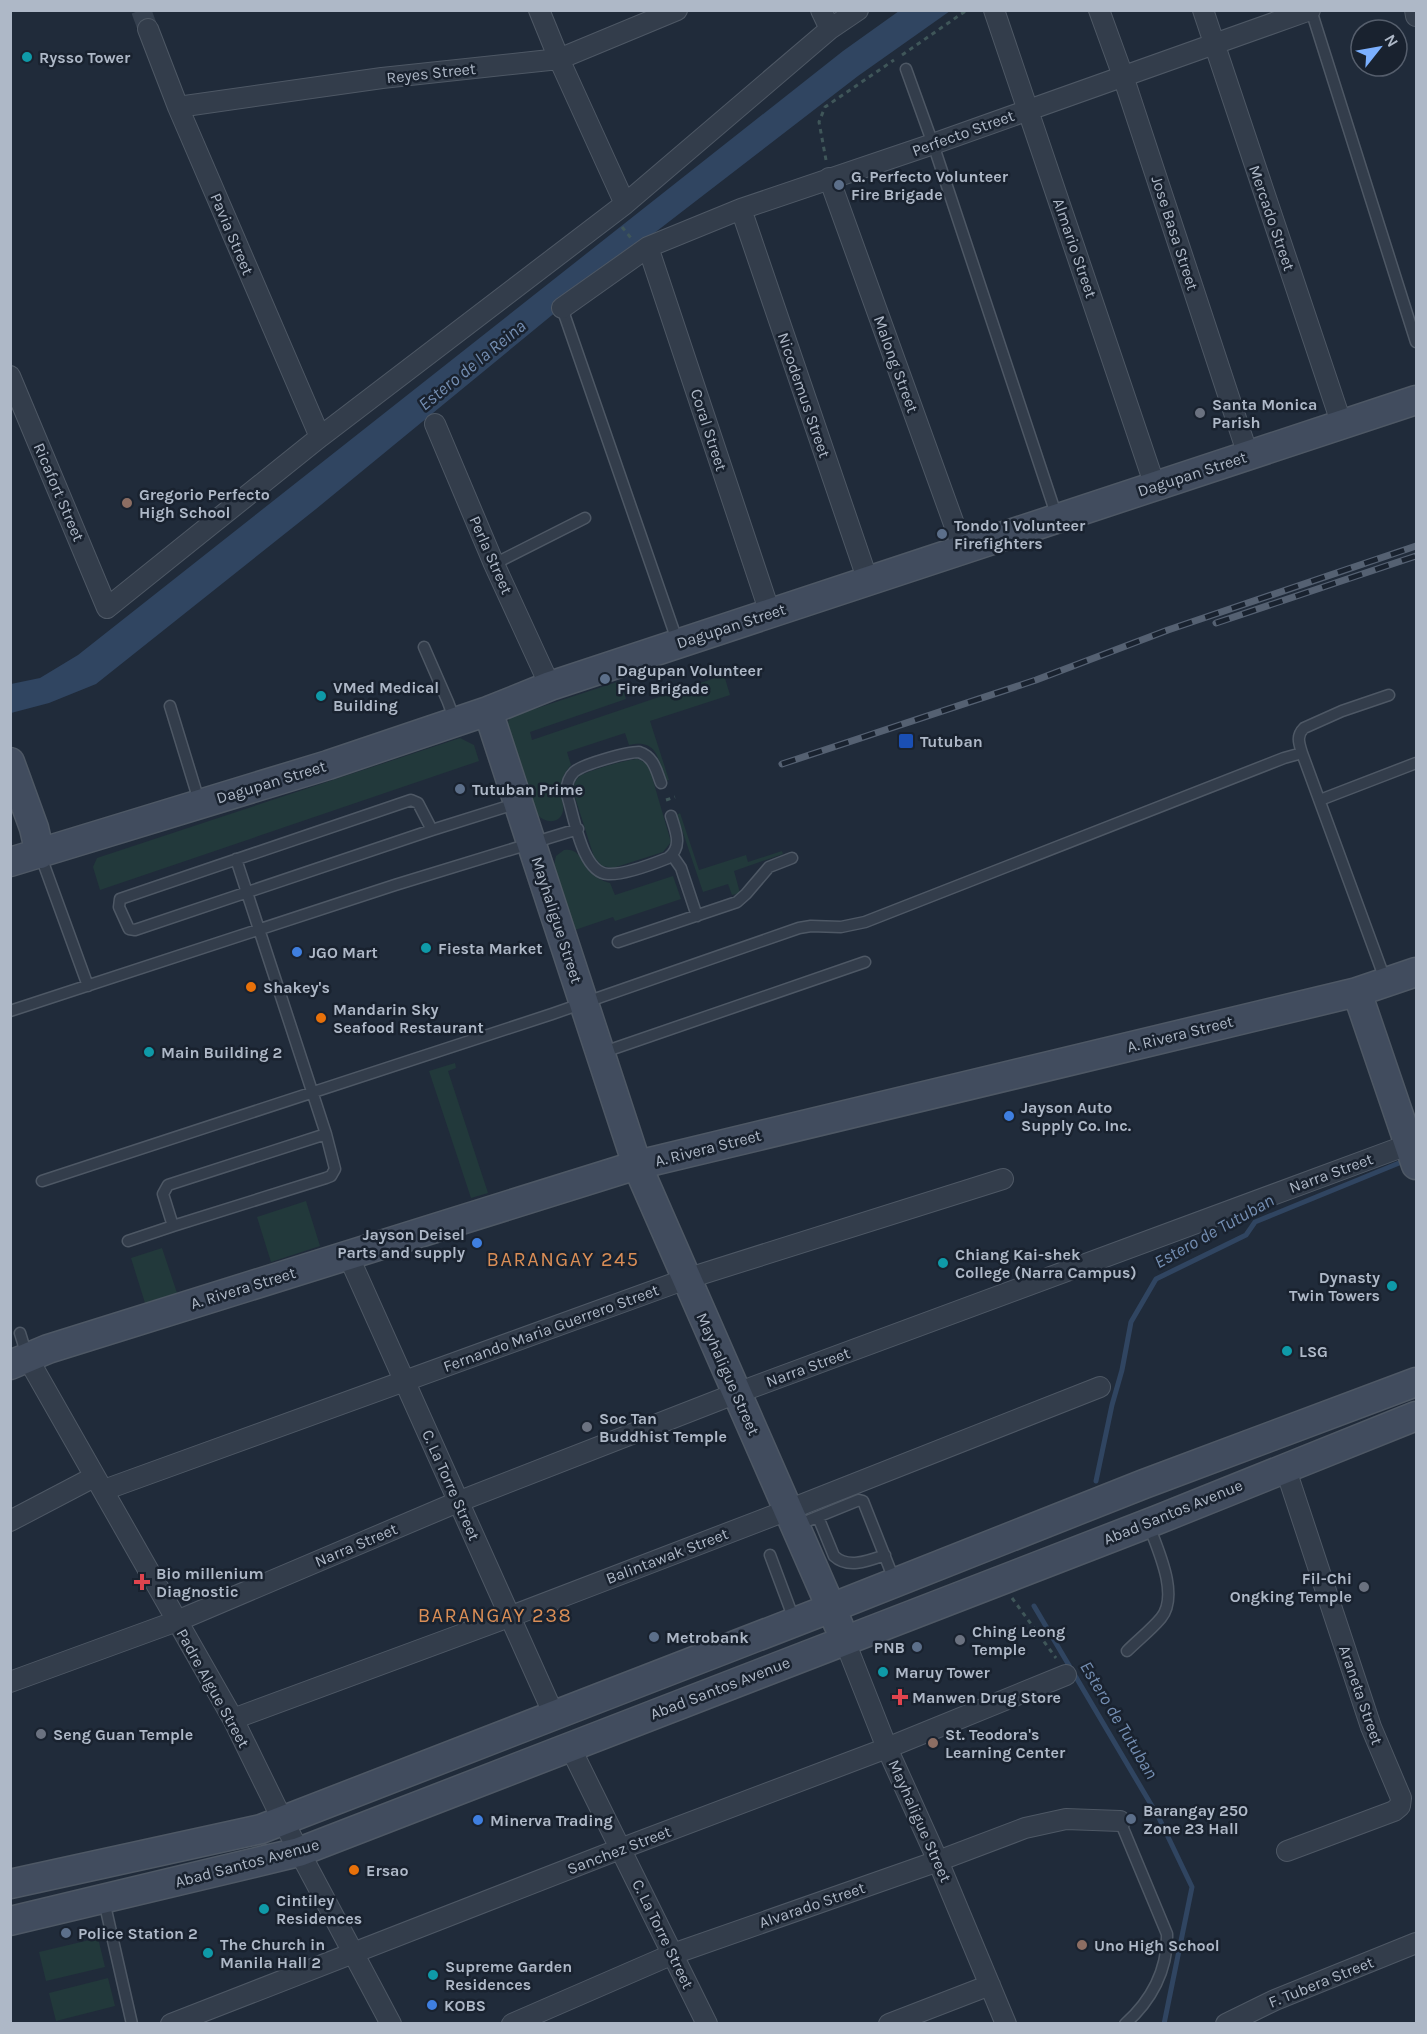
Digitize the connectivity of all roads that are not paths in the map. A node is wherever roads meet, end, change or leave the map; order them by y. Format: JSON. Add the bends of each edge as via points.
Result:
{"nodes":[{"id":1,"x":539,"y":10,"type":"edge"},
{"id":2,"x":677,"y":10,"type":"edge"},
{"id":3,"x":821,"y":10,"type":"edge"},
{"id":4,"x":858,"y":10,"type":"edge"},
{"id":5,"x":994,"y":10,"type":"edge"},
{"id":6,"x":1098,"y":10,"type":"edge"},
{"id":7,"x":1203,"y":10,"type":"edge"},
{"id":8,"x":1310,"y":10,"type":"edge"},
{"id":9,"x":1415,"y":10,"type":"edge"},
{"id":10,"x":1416,"y":16,"type":"edge"},
{"id":11,"x":148,"y":29,"type":"tunnel mouth"},
{"id":12,"x":830,"y":29,"type":"junction"},
{"id":13,"x":1214,"y":46,"type":"junction"},
{"id":14,"x":559,"y":59,"type":"junction"},
{"id":15,"x":906,"y":69,"type":"dead end"},
{"id":16,"x":1123,"y":76,"type":"junction"},
{"id":17,"x":178,"y":107,"type":"junction"},
{"id":18,"x":1028,"y":109,"type":"junction"},
{"id":19,"x":933,"y":144,"type":"junction"},
{"id":20,"x":829,"y":178,"type":"junction"},
{"id":21,"x":625,"y":204,"type":"junction"},
{"id":22,"x":741,"y":209,"type":"junction"},
{"id":23,"x":640,"y":243,"type":"junction"},
{"id":24,"x":562,"y":308,"type":"joint"},
{"id":25,"x":1416,"y":342,"type":"edge"},
{"id":26,"x":10,"y":376,"type":"edge"},
{"id":27,"x":1416,"y":400,"type":"edge"},
{"id":28,"x":435,"y":424,"type":"dead end"},
{"id":29,"x":1342,"y":424,"type":"junction"},
{"id":30,"x":320,"y":437,"type":"junction"},
{"id":31,"x":1248,"y":455,"type":"junction"},
{"id":32,"x":1155,"y":486,"type":"junction"},
{"id":33,"x":585,"y":518,"type":"dead end"},
{"id":34,"x":1057,"y":518,"type":"junction"},
{"id":35,"x":963,"y":549,"type":"junction"},
{"id":36,"x":494,"y":564,"type":"junction"},
{"id":37,"x":868,"y":581,"type":"junction"},
{"id":38,"x":770,"y":613,"type":"junction"},
{"id":39,"x":678,"y":643,"type":"junction"},
{"id":40,"x":424,"y":647,"type":"dead end"},
{"id":41,"x":550,"y":686,"type":"junction"},
{"id":42,"x":1389,"y":695,"type":"dead end"},
{"id":43,"x":170,"y":706,"type":"dead end"},
{"id":44,"x":488,"y":711,"type":"junction"},
{"id":45,"x":455,"y":722,"type":"junction"},
{"id":46,"x":1302,"y":753,"type":"junction"},
{"id":47,"x":10,"y":762,"type":"edge"},
{"id":48,"x":1416,"y":763,"type":"edge"},
{"id":49,"x":661,"y":783,"type":"dead end"},
{"id":50,"x":1320,"y":800,"type":"junction"},
{"id":51,"x":518,"y":803,"type":"junction"},
{"id":52,"x":200,"y":804,"type":"junction"},
{"id":53,"x":671,"y":816,"type":"dead end"},
{"id":54,"x":578,"y":829,"type":"junction"},
{"id":55,"x":432,"y":830,"type":"junction"},
{"id":56,"x":532,"y":844,"type":"junction"},
{"id":57,"x":40,"y":854,"type":"junction"},
{"id":58,"x":672,"y":855,"type":"junction"},
{"id":59,"x":792,"y":858,"type":"dead end"},
{"id":60,"x":236,"y":859,"type":"junction"},
{"id":61,"x":10,"y":862,"type":"edge"},
{"id":62,"x":247,"y":891,"type":"junction"},
{"id":63,"x":697,"y":916,"type":"junction"},
{"id":64,"x":260,"y":930,"type":"junction"},
{"id":65,"x":618,"y":942,"type":"dead end"},
{"id":66,"x":865,"y":962,"type":"dead end"},
{"id":67,"x":1416,"y":972,"type":"edge"},
{"id":68,"x":1386,"y":982,"type":"junction"},
{"id":69,"x":88,"y":986,"type":"junction"},
{"id":70,"x":1357,"y":992,"type":"junction"},
{"id":71,"x":584,"y":1002,"type":"junction"},
{"id":72,"x":10,"y":1011,"type":"edge"},
{"id":73,"x":600,"y":1053,"type":"junction"},
{"id":74,"x":312,"y":1092,"type":"junction"},
{"id":75,"x":326,"y":1134,"type":"junction"},
{"id":76,"x":1413,"y":1154,"type":"edge"},
{"id":77,"x":637,"y":1166,"type":"junction"},
{"id":78,"x":1003,"y":1179,"type":"dead end"},
{"id":79,"x":42,"y":1180,"type":"dead end"},
{"id":80,"x":173,"y":1226,"type":"junction"},
{"id":81,"x":128,"y":1241,"type":"dead end"},
{"id":82,"x":348,"y":1255,"type":"junction"},
{"id":83,"x":687,"y":1279,"type":"junction"},
{"id":84,"x":19,"y":1351,"type":"edge"},
{"id":85,"x":404,"y":1381,"type":"junction"},
{"id":86,"x":1416,"y":1382,"type":"edge"},
{"id":87,"x":1100,"y":1387,"type":"dead end"},
{"id":88,"x":737,"y":1394,"type":"junction"},
{"id":89,"x":1416,"y":1416,"type":"edge"},
{"id":90,"x":1285,"y":1467,"type":"junction"},
{"id":91,"x":99,"y":1483,"type":"junction"},
{"id":92,"x":460,"y":1501,"type":"junction"},
{"id":93,"x":800,"y":1518,"type":"junction"},
{"id":94,"x":10,"y":1521,"type":"edge"},
{"id":95,"x":1148,"y":1523,"type":"junction"},
{"id":96,"x":770,"y":1555,"type":"dead end"},
{"id":97,"x":885,"y":1555,"type":"junction"},
{"id":98,"x":895,"y":1582,"type":"junction"},
{"id":99,"x":831,"y":1608,"type":"junction"},
{"id":100,"x":509,"y":1617,"type":"junction"},
{"id":101,"x":177,"y":1621,"type":"junction"},
{"id":102,"x":795,"y":1622,"type":"junction"},
{"id":103,"x":844,"y":1639,"type":"junction"},
{"id":104,"x":1126,"y":1651,"type":"dead end"},
{"id":105,"x":1066,"y":1676,"type":"road end"},
{"id":106,"x":10,"y":1682,"type":"edge"},
{"id":107,"x":554,"y":1715,"type":"junction"},
{"id":108,"x":233,"y":1719,"type":"junction"},
{"id":109,"x":570,"y":1748,"type":"junction"},
{"id":110,"x":887,"y":1748,"type":"junction"},
{"id":111,"x":282,"y":1821,"type":"junction"},
{"id":112,"x":1120,"y":1821,"type":"joint"},
{"id":113,"x":621,"y":1849,"type":"junction"},
{"id":114,"x":1287,"y":1851,"type":"dead end"},
{"id":115,"x":299,"y":1852,"type":"junction"},
{"id":116,"x":938,"y":1861,"type":"junction"},
{"id":117,"x":10,"y":1884,"type":"edge"},
{"id":118,"x":103,"y":1898,"type":"junction"},
{"id":119,"x":10,"y":1921,"type":"edge"},
{"id":120,"x":1416,"y":1942,"type":"edge"},
{"id":121,"x":353,"y":1953,"type":"junction"},
{"id":122,"x":673,"y":1954,"type":"junction"},
{"id":123,"x":990,"y":1985,"type":"junction"},
{"id":124,"x":132,"y":2024,"type":"edge"},
{"id":125,"x":171,"y":2024,"type":"edge"},
{"id":126,"x":391,"y":2024,"type":"edge"},
{"id":127,"x":512,"y":2024,"type":"edge"},
{"id":128,"x":707,"y":2024,"type":"edge"},
{"id":129,"x":889,"y":2024,"type":"edge"},
{"id":130,"x":1006,"y":2024,"type":"edge"},
{"id":131,"x":1125,"y":2024,"type":"edge"},
{"id":132,"x":1226,"y":2024,"type":"edge"}],
"edges":[{"from":1,"to":14,"type":"street"},
{"from":2,"to":14,"type":"street","name":"Reyes Street"},
{"from":3,"to":12,"type":"street"},
{"from":4,"to":12,"type":"street"},
{"from":5,"to":18,"type":"street","name":"Almario Street"},
{"from":6,"to":16,"type":"street","name":"Jose Basa Street"},
{"from":7,"to":13,"type":"street","name":"Mercado Street"},
{"from":8,"to":13,"type":"street","name":"Perfecto Street"},
{"from":8,"to":25,"type":"lane"},
{"from":9,"to":10,"type":"street"},
{"from":11,"to":17,"type":"street","name":"Pavia Street"},
{"from":12,"to":21,"type":"street"},
{"from":13,"to":16,"type":"street","name":"Perfecto Street"},
{"from":13,"to":29,"type":"street","name":"Mercado Street"},
{"from":14,"to":17,"type":"street","name":"Reyes Street"},
{"from":14,"to":21,"type":"street"},
{"from":15,"to":19,"type":"lane"},
{"from":16,"to":18,"type":"street","name":"Perfecto Street"},
{"from":16,"to":31,"type":"street","name":"Jose Basa Street"},
{"from":17,"to":30,"type":"street","name":"Pavia Street"},
{"from":18,"to":19,"type":"street","name":"Perfecto Street"},
{"from":18,"to":32,"type":"street","name":"Almario Street"},
{"from":19,"to":20,"type":"street","name":"Perfecto Street"},
{"from":19,"to":34,"type":"lane"},
{"from":20,"to":22,"type":"street","name":"Perfecto Street"},
{"from":20,"to":35,"type":"street","name":"Malong Street"},
{"from":21,"to":30,"type":"street"},
{"from":22,"to":23,"type":"street","name":"Perfecto Street"},
{"from":22,"to":37,"type":"street","name":"Nicodemus Street"},
{"from":23,"to":24,"type":"street","name":"Perfecto Street"},
{"from":23,"to":38,"type":"street","name":"Coral Street"},
{"from":24,"to":39,"type":"lane"},
{"from":26,"to":30,"type":"street","name":"Ricafort Street","via":[[107,608]]},
{"from":27,"to":29,"type":"street","name":"Dagupan Street"},
{"from":28,"to":36,"type":"street","name":"Perla Street"},
{"from":29,"to":31,"type":"street","name":"Dagupan Street"},
{"from":31,"to":32,"type":"street","name":"Dagupan Street"},
{"from":32,"to":34,"type":"street","name":"Dagupan Street"},
{"from":33,"to":36,"type":"lane"},
{"from":34,"to":35,"type":"street","name":"Dagupan Street"},
{"from":35,"to":37,"type":"street","name":"Dagupan Street"},
{"from":36,"to":41,"type":"street","name":"Perla Street"},
{"from":37,"to":38,"type":"street","name":"Dagupan Street"},
{"from":38,"to":39,"type":"street","name":"Dagupan Street"},
{"from":39,"to":41,"type":"street","name":"Dagupan Street"},
{"from":40,"to":45,"type":"lane"},
{"from":41,"to":44,"type":"street","name":"Dagupan Street"},
{"from":42,"to":46,"type":"lane","via":[[1304,728],[1298,741]]},
{"from":43,"to":52,"type":"lane"},
{"from":44,"to":45,"type":"street","name":"Dagupan Street"},
{"from":44,"to":51,"type":"street","name":"Mayhaligue Street"},
{"from":45,"to":52,"type":"street","name":"Dagupan Street"},
{"from":46,"to":50,"type":"lane"},
{"from":46,"to":71,"type":"lane","via":[[865,922],[799,928]]},
{"from":47,"to":57,"type":"street"},
{"from":48,"to":50,"type":"lane"},
{"from":49,"to":54,"type":"lane","via":[[653,761],[639,752],[577,770],[566,789]]},
{"from":50,"to":68,"type":"lane"},
{"from":51,"to":55,"type":"lane"},
{"from":51,"to":56,"type":"street","name":"Mayhaligue Street"},
{"from":52,"to":57,"type":"street","name":"Dagupan Street"},
{"from":53,"to":58,"type":"lane","via":[[678,839]]},
{"from":54,"to":56,"type":"lane"},
{"from":54,"to":58,"type":"lane","via":[[590,864],[604,874],[616,874]]},
{"from":55,"to":60,"type":"lane","via":[[418,803],[411,800]]},
{"from":55,"to":62,"type":"lane"},
{"from":56,"to":64,"type":"lane"},
{"from":56,"to":71,"type":"street","name":"Mayhaligue Street"},
{"from":57,"to":61,"type":"street","name":"Dagupan Street"},
{"from":57,"to":69,"type":"lane"},
{"from":58,"to":63,"type":"lane","via":[[681,868]]},
{"from":59,"to":63,"type":"lane","via":[[769,867],[737,902]]},
{"from":60,"to":62,"type":"lane"},
{"from":60,"to":62,"type":"lane","via":[[120,899],[119,907],[129,928],[135,930]]},
{"from":62,"to":64,"type":"lane"},
{"from":63,"to":65,"type":"lane"},
{"from":64,"to":69,"type":"lane"},
{"from":64,"to":74,"type":"lane"},
{"from":66,"to":73,"type":"lane"},
{"from":67,"to":68,"type":"street","name":"A. Rivera Street"},
{"from":68,"to":70,"type":"street","name":"A. Rivera Street"},
{"from":69,"to":72,"type":"lane"},
{"from":70,"to":76,"type":"street"},
{"from":70,"to":77,"type":"street","name":"A. Rivera Street"},
{"from":71,"to":73,"type":"street","name":"Mayhaligue Street"},
{"from":71,"to":74,"type":"lane"},
{"from":73,"to":77,"type":"street","name":"Mayhaligue Street"},
{"from":74,"to":75,"type":"lane"},
{"from":74,"to":79,"type":"lane"},
{"from":75,"to":80,"type":"lane","via":[[168,1185],[163,1194]]},
{"from":75,"to":80,"type":"lane","via":[[336,1165],[331,1176]]},
{"from":76,"to":88,"type":"street","name":"Narra Street"},
{"from":77,"to":82,"type":"street","name":"A. Rivera Street"},
{"from":77,"to":83,"type":"street","name":"Mayhaligue Street"},
{"from":78,"to":83,"type":"street","name":"Fernando Maria Guerrero Street"},
{"from":80,"to":81,"type":"lane"},
{"from":82,"to":84,"type":"street","name":"A. Rivera Street","via":[[48,1349]]},
{"from":82,"to":85,"type":"street","name":"C. La Torre Street"},
{"from":83,"to":85,"type":"street","name":"Fernando Maria Guerrero Street"},
{"from":83,"to":88,"type":"street","name":"Mayhaligue Street"},
{"from":84,"to":91,"type":"street","name":"Padre Algue Street"},
{"from":85,"to":91,"type":"street","name":"Fernando Maria Guerrero Street"},
{"from":85,"to":92,"type":"street","name":"C. La Torre Street"},
{"from":86,"to":98,"type":"street","name":"Abad Santos Avenue"},
{"from":87,"to":93,"type":"street","name":"Balintawak Street"},
{"from":88,"to":92,"type":"street","name":"Narra Street"},
{"from":88,"to":93,"type":"street","name":"Mayhaligue Street"},
{"from":89,"to":90,"type":"street","name":"Abad Santos Avenue"},
{"from":90,"to":95,"type":"street","name":"Abad Santos Avenue"},
{"from":90,"to":114,"type":"street","name":"Araneta Street","via":[[1371,1727],[1401,1798],[1395,1811]]},
{"from":91,"to":94,"type":"street","name":"Fernando Maria Guerrero Street"},
{"from":91,"to":101,"type":"street","name":"Padre Algue Street"},
{"from":92,"to":100,"type":"street","name":"C. La Torre Street"},
{"from":92,"to":101,"type":"street","name":"Narra Street"},
{"from":93,"to":97,"type":"lane","via":[[838,1560],[855,1563]]},
{"from":93,"to":97,"type":"lane","via":[[863,1501]]},
{"from":93,"to":99,"type":"street","name":"Mayhaligue Street"},
{"from":93,"to":100,"type":"street","name":"Balintawak Street"},
{"from":95,"to":103,"type":"street","name":"Abad Santos Avenue"},
{"from":95,"to":104,"type":"lane","via":[[1166,1577],[1167,1610]]},
{"from":96,"to":102,"type":"lane"},
{"from":97,"to":98,"type":"lane"},
{"from":98,"to":99,"type":"street","name":"Abad Santos Avenue"},
{"from":99,"to":102,"type":"street","name":"Abad Santos Avenue"},
{"from":99,"to":103,"type":"street","name":"Mayhaligue Street"},
{"from":100,"to":107,"type":"street","name":"C. La Torre Street"},
{"from":100,"to":108,"type":"street","name":"Balintawak Street"},
{"from":101,"to":106,"type":"street","name":"Narra Street"},
{"from":101,"to":108,"type":"street","name":"Padre Algue Street"},
{"from":102,"to":107,"type":"street","name":"Abad Santos Avenue"},
{"from":103,"to":109,"type":"street","name":"Abad Santos Avenue"},
{"from":103,"to":110,"type":"street","name":"Mayhaligue Street"},
{"from":105,"to":110,"type":"street","name":"Sanchez Street"},
{"from":107,"to":111,"type":"street","name":"Abad Santos Avenue"},
{"from":108,"to":111,"type":"street","name":"Padre Algue Street"},
{"from":109,"to":113,"type":"street","name":"C. La Torre Street"},
{"from":109,"to":115,"type":"street","name":"Abad Santos Avenue"},
{"from":110,"to":113,"type":"street","name":"Sanchez Street"},
{"from":110,"to":116,"type":"street","name":"Mayhaligue Street"},
{"from":111,"to":115,"type":"street","name":"Padre Algue Street"},
{"from":111,"to":117,"type":"street","name":"Abad Santos Avenue","via":[[261,1829]]},
{"from":112,"to":116,"type":"street","name":"Alvarado Street","via":[[1066,1819],[1024,1828],[995,1845]]},
{"from":112,"to":131,"type":"lane","via":[[1167,1934],[1164,1965],[1153,1990]]},
{"from":113,"to":121,"type":"street","name":"Sanchez Street"},
{"from":113,"to":122,"type":"street","name":"C. La Torre Street"},
{"from":115,"to":118,"type":"street","name":"Abad Santos Avenue"},
{"from":115,"to":121,"type":"street","name":"Padre Algue Street"},
{"from":116,"to":122,"type":"street","name":"Alvarado Street"},
{"from":116,"to":123,"type":"street","name":"Mayhaligue Street"},
{"from":118,"to":119,"type":"street","name":"Abad Santos Avenue"},
{"from":118,"to":124,"type":"lane"},
{"from":120,"to":132,"type":"street","name":"F. Tubera Street"},
{"from":121,"to":125,"type":"street","name":"Sanchez Street"},
{"from":121,"to":126,"type":"street","name":"Padre Algue Street"},
{"from":122,"to":127,"type":"street","name":"Alvarado Street"},
{"from":122,"to":128,"type":"street","name":"C. La Torre Street"},
{"from":123,"to":129,"type":"street"},
{"from":123,"to":130,"type":"street","name":"Mayhaligue Street"}]}
